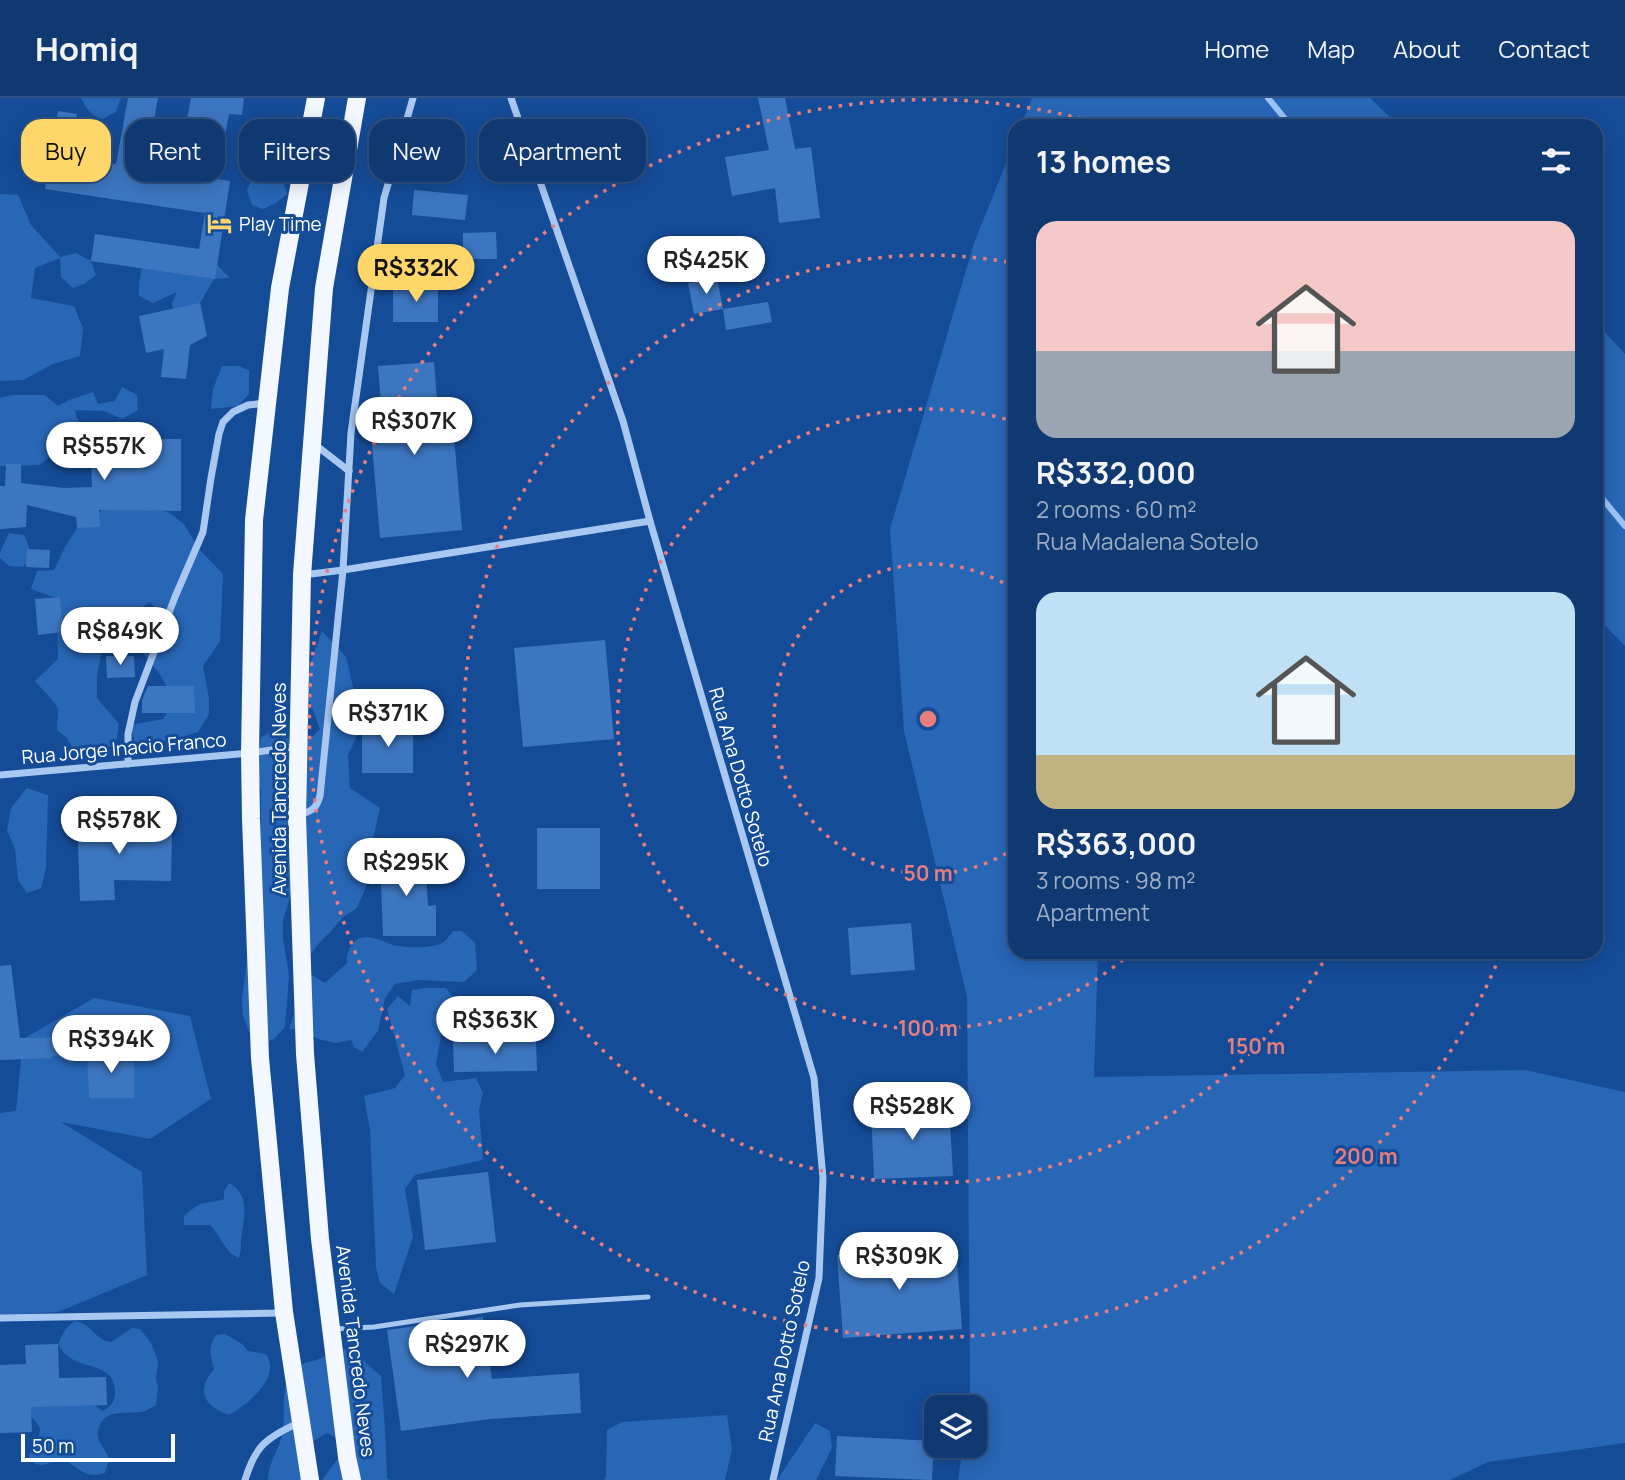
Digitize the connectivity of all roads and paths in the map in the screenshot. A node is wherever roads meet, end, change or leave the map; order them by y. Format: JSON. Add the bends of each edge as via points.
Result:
{"nodes":[{"id":1,"x":316,"y":98,"type":"edge"},
{"id":2,"x":357,"y":98,"type":"edge"},
{"id":3,"x":413,"y":98,"type":"edge"},
{"id":4,"x":511,"y":98,"type":"edge"},
{"id":5,"x":267,"y":403,"type":"junction"},
{"id":6,"x":312,"y":442,"type":"junction"},
{"id":7,"x":349,"y":471,"type":"junction"},
{"id":8,"x":650,"y":521,"type":"junction"},
{"id":9,"x":343,"y":570,"type":"junction"},
{"id":10,"x":302,"y":575,"type":"junction"},
{"id":11,"x":299,"y":746,"type":"junction"},
{"id":12,"x":250,"y":753,"type":"junction"},
{"id":13,"x":128,"y":764,"type":"junction"},
{"id":14,"x":0,"y":775,"type":"edge"},
{"id":15,"x":297,"y":817,"type":"junction"},
{"id":16,"x":648,"y":1297,"type":"dead end"},
{"id":17,"x":284,"y":1312,"type":"junction"},
{"id":18,"x":0,"y":1318,"type":"edge"},
{"id":19,"x":331,"y":1329,"type":"junction"},
{"id":20,"x":301,"y":1421,"type":"junction"},
{"id":21,"x":245,"y":1480,"type":"edge"},
{"id":22,"x":310,"y":1480,"type":"edge"},
{"id":23,"x":352,"y":1480,"type":"edge"},
{"id":24,"x":773,"y":1480,"type":"edge"}],
"edges":[{"from":1,"to":5,"type":"main road","name":"Avenida Tancredo Neves","via":[[280,288]]},
{"from":2,"to":6,"type":"main road","name":"Avenida Tancredo Neves","via":[[324,288]]},
{"from":3,"to":7,"type":"street","via":[[384,198]]},
{"from":4,"to":8,"type":"street","name":"Rua Ana Dotto Sotelo","via":[[623,421]]},
{"from":5,"to":12,"type":"main road","name":"Avenida Tancredo Neves","via":[[254,520]]},
{"from":5,"to":13,"type":"street","via":[[248,405],[223,422],[203,532],[135,702]]},
{"from":6,"to":7,"type":"street"},
{"from":6,"to":10,"type":"main road","name":"Avenida Tancredo Neves"},
{"from":7,"to":9,"type":"street"},
{"from":8,"to":9,"type":"street"},
{"from":8,"to":24,"type":"street","name":"Rua Ana Dotto Sotelo","via":[[814,1078],[823,1178],[819,1278]]},
{"from":9,"to":10,"type":"street"},
{"from":9,"to":15,"type":"street","via":[[320,796],[317,807]]},
{"from":10,"to":11,"type":"main road","name":"Avenida Tancredo Neves"},
{"from":11,"to":12,"type":"street","name":"Rua Jorge Inacio Franco"},
{"from":11,"to":15,"type":"main road","name":"Avenida Tancredo Neves"},
{"from":12,"to":13,"type":"street","name":"Rua Jorge Inacio Franco"},
{"from":12,"to":17,"type":"main road","name":"Avenida Tancredo Neves","via":[[260,1058]]},
{"from":13,"to":14,"type":"street","name":"Rua Jorge Inacio Franco"},
{"from":15,"to":19,"type":"main road","name":"Avenida Tancredo Neves","via":[[305,1054]]},
{"from":16,"to":19,"type":"lane","via":[[520,1305]]},
{"from":17,"to":18,"type":"street"},
{"from":17,"to":20,"type":"main road","name":"Avenida Tancredo Neves"},
{"from":19,"to":23,"type":"main road","name":"Avenida Tancredo Neves"},
{"from":20,"to":21,"type":"street","via":[[268,1438],[251,1461]]},
{"from":20,"to":22,"type":"main road","name":"Avenida Tancredo Neves"}]}
